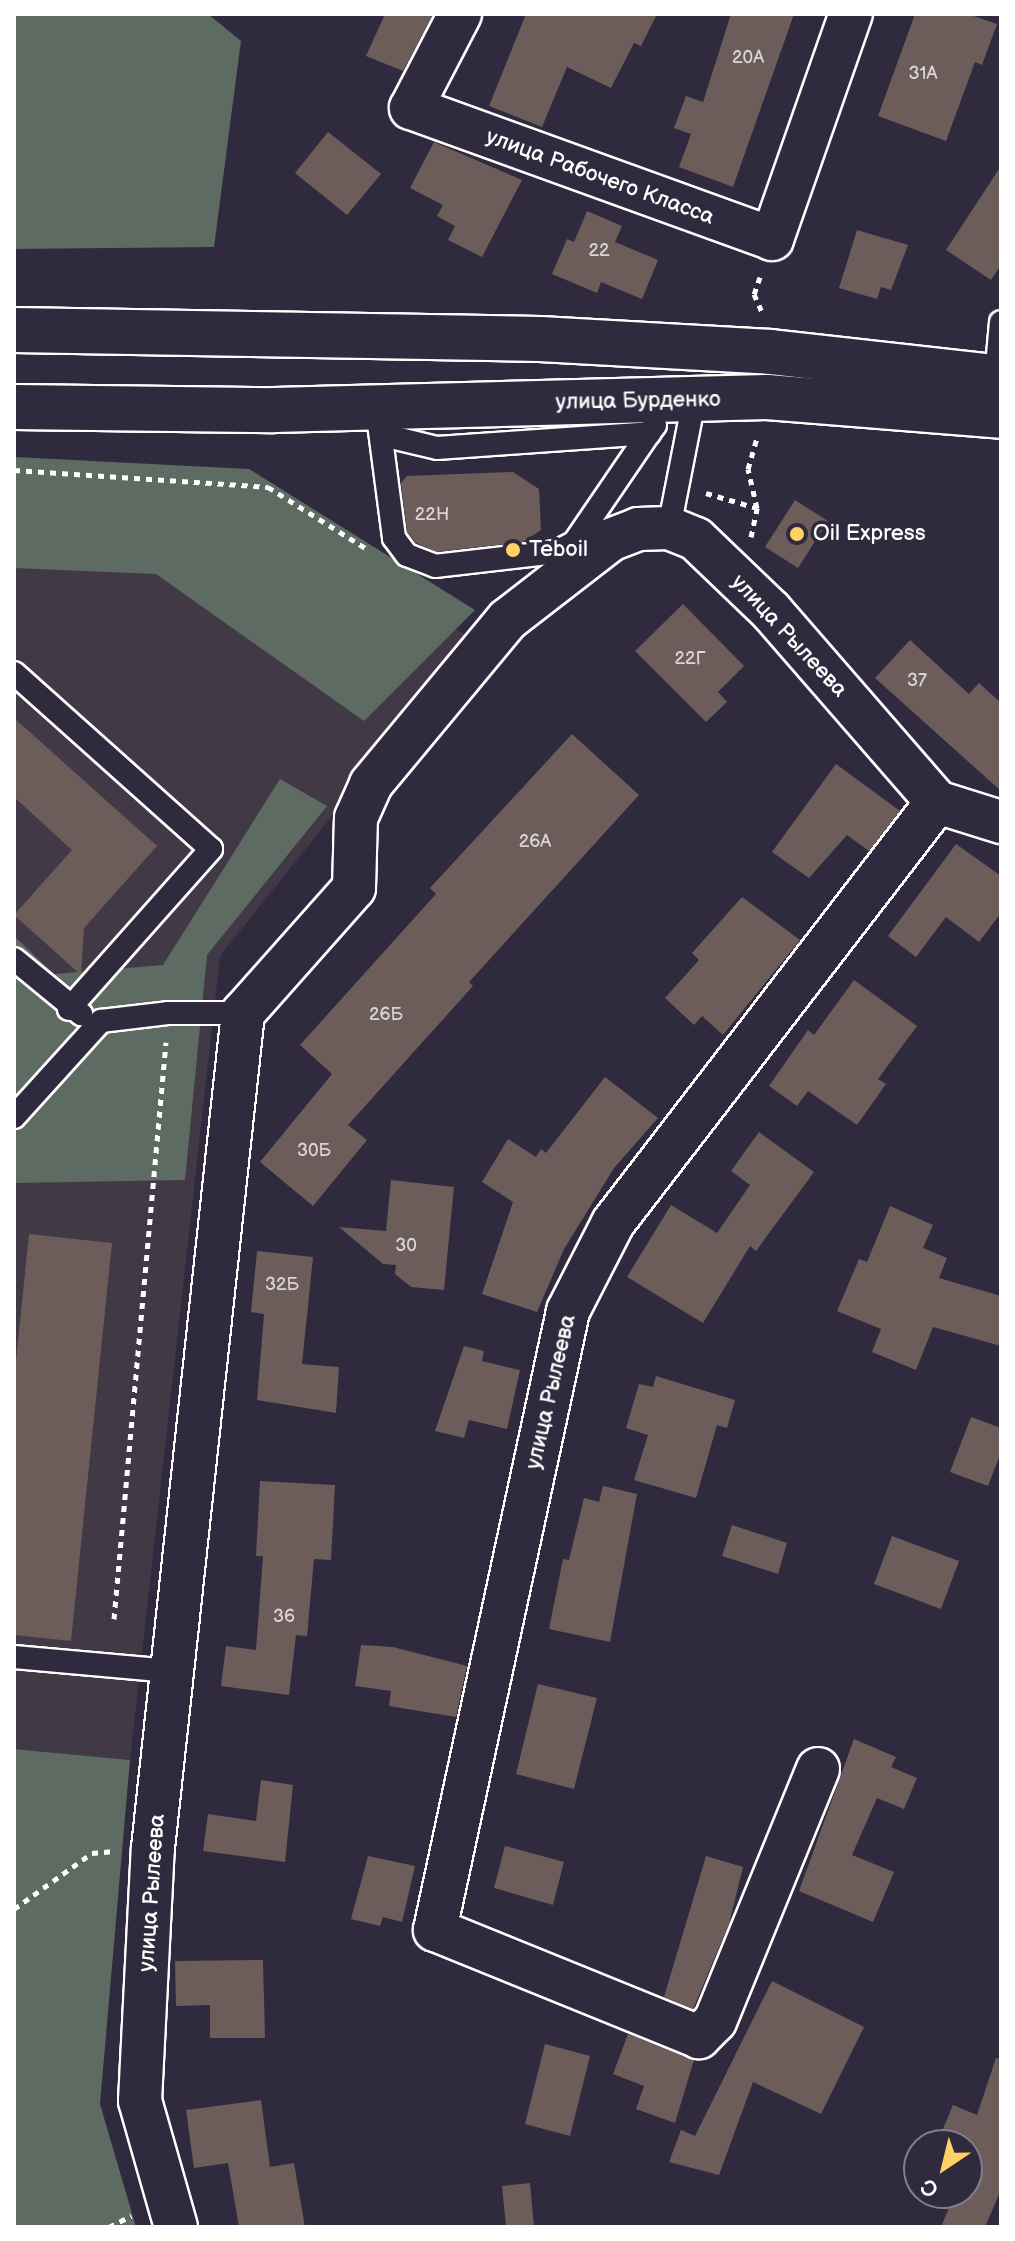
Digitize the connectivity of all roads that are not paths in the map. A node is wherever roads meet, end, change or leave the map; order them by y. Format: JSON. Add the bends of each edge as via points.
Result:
{"nodes":[{"id":1,"x":460,"y":14,"type":"edge"},
{"id":2,"x":851,"y":14,"type":"edge"},
{"id":3,"x":1001,"y":322,"type":"edge"},
{"id":4,"x":14,"y":330,"type":"edge"},
{"id":5,"x":999,"y":390,"type":"edge"},
{"id":6,"x":14,"y":407,"type":"edge"},
{"id":7,"x":336,"y":407,"type":"junction"},
{"id":8,"x":671,"y":412,"type":"junction"},
{"id":9,"x":378,"y":416,"type":"junction"},
{"id":10,"x":673,"y":508,"type":"junction"},
{"id":11,"x":14,"y":673,"type":"edge"},
{"id":12,"x":937,"y":802,"type":"junction"},
{"id":13,"x":1001,"y":822,"type":"edge"},
{"id":14,"x":14,"y":959,"type":"edge"},
{"id":15,"x":69,"y":1009,"type":"junction"},
{"id":16,"x":243,"y":1013,"type":"junction"},
{"id":17,"x":101,"y":1021,"type":"junction"},
{"id":18,"x":14,"y":1117,"type":"edge"},
{"id":19,"x":14,"y":1657,"type":"edge"},
{"id":20,"x":170,"y":1671,"type":"junction"},
{"id":21,"x":818,"y":1769,"type":"dead end"},
{"id":22,"x":176,"y":2227,"type":"edge"}],
"edges":[{"from":1,"to":2,"type":"street","name":"улица Рабочего Класса","via":[[411,108],[772,239]]},
{"from":3,"to":5,"type":"lane"},
{"from":4,"to":5,"type":"main road","via":[[540,339],[755,351]]},
{"from":5,"to":8,"type":"main road","name":"улица Бурденко","via":[[767,397]]},
{"from":6,"to":7,"type":"main road","name":"улица Бурденко"},
{"from":7,"to":8,"type":"main road","name":"улица Бурденко"},
{"from":7,"to":9,"type":"lane"},
{"from":8,"to":9,"type":"lane","via":[[437,448],[387,436]]},
{"from":8,"to":9,"type":"lane","via":[[574,543],[556,552],[435,566],[407,555],[394,538]]},
{"from":8,"to":10,"type":"lane"},
{"from":10,"to":12,"type":"street","name":"улица Рылеева"},
{"from":10,"to":16,"type":"street","via":[[610,540],[507,620],[371,784],[356,818],[354,888]]},
{"from":11,"to":15,"type":"lane","via":[[211,849]]},
{"from":12,"to":13,"type":"street"},
{"from":12,"to":21,"type":"street","name":"улица Рылеева","via":[[613,1223],[568,1311],[435,1930],[699,2037],[715,2021]]},
{"from":14,"to":15,"type":"lane"},
{"from":15,"to":17,"type":"lane"},
{"from":16,"to":17,"type":"lane","via":[[168,1013]]},
{"from":16,"to":20,"type":"street","name":"улица Рылеева"},
{"from":17,"to":18,"type":"lane"},
{"from":19,"to":20,"type":"lane"},
{"from":20,"to":22,"type":"street","name":"улица Рылеева","via":[[153,1848],[140,2101]]}]}
